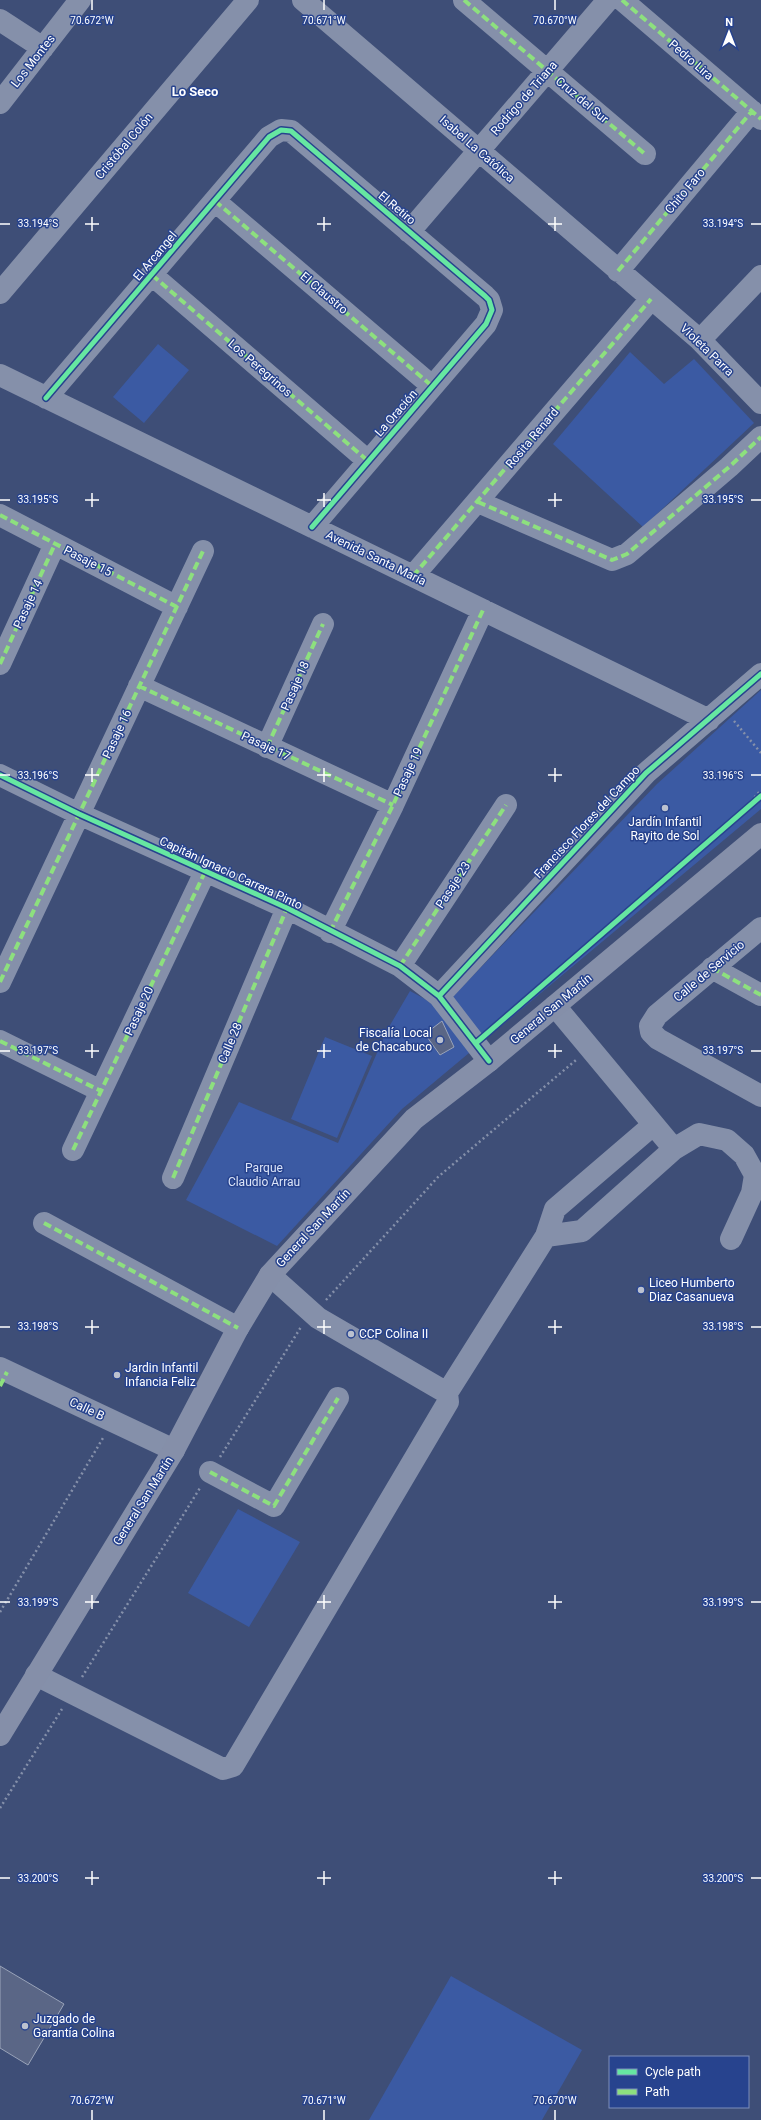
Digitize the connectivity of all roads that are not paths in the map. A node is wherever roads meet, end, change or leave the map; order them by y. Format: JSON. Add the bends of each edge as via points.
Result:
{"nodes":[{"id":1,"x":80,"y":0,"type":"edge"},
{"id":2,"x":248,"y":0,"type":"edge"},
{"id":3,"x":303,"y":0,"type":"edge"},
{"id":4,"x":464,"y":0,"type":"edge"},
{"id":5,"x":608,"y":0,"type":"edge"},
{"id":6,"x":622,"y":0,"type":"edge"},
{"id":7,"x":0,"y":20,"type":"edge"},
{"id":8,"x":43,"y":48,"type":"junction"},
{"id":9,"x":547,"y":70,"type":"junction"},
{"id":10,"x":0,"y":103,"type":"edge"},
{"id":11,"x":756,"y":115,"type":"edge"},
{"id":12,"x":281,"y":130,"type":"joint"},
{"id":13,"x":478,"y":151,"type":"junction"},
{"id":14,"x":645,"y":154,"type":"dead end"},
{"id":15,"x":215,"y":201,"type":"junction"},
{"id":16,"x":409,"y":232,"type":"junction"},
{"id":17,"x":618,"y":271,"type":"junction"},
{"id":18,"x":152,"y":275,"type":"junction"},
{"id":19,"x":761,"y":276,"type":"edge"},
{"id":20,"x":0,"y":293,"type":"edge"},
{"id":21,"x":651,"y":299,"type":"junction"},
{"id":22,"x":492,"y":310,"type":"joint"},
{"id":23,"x":700,"y":340,"type":"junction"},
{"id":24,"x":0,"y":375,"type":"edge"},
{"id":25,"x":432,"y":386,"type":"junction"},
{"id":26,"x":46,"y":398,"type":"junction"},
{"id":27,"x":761,"y":403,"type":"edge"},
{"id":28,"x":761,"y":437,"type":"edge"},
{"id":29,"x":368,"y":461,"type":"junction"},
{"id":30,"x":478,"y":502,"type":"junction"},
{"id":31,"x":0,"y":515,"type":"edge"},
{"id":32,"x":312,"y":527,"type":"junction"},
{"id":33,"x":55,"y":544,"type":"junction"},
{"id":34,"x":203,"y":551,"type":"dead end"},
{"id":35,"x":413,"y":576,"type":"junction"},
{"id":36,"x":177,"y":607,"type":"junction"},
{"id":37,"x":483,"y":610,"type":"junction"},
{"id":38,"x":323,"y":624,"type":"dead end"},
{"id":39,"x":0,"y":664,"type":"edge"},
{"id":40,"x":761,"y":674,"type":"edge"},
{"id":41,"x":139,"y":686,"type":"junction"},
{"id":42,"x":716,"y":713,"type":"junction"},
{"id":43,"x":267,"y":747,"type":"junction"},
{"id":44,"x":0,"y":775,"type":"edge"},
{"id":45,"x":393,"y":805,"type":"junction"},
{"id":46,"x":506,"y":805,"type":"dead end"},
{"id":47,"x":79,"y":814,"type":"junction"},
{"id":48,"x":761,"y":834,"type":"edge"},
{"id":49,"x":205,"y":872,"type":"junction"},
{"id":50,"x":288,"y":908,"type":"junction"},
{"id":51,"x":761,"y":928,"type":"edge"},
{"id":52,"x":330,"y":932,"type":"junction"},
{"id":53,"x":400,"y":966,"type":"junction"},
{"id":54,"x":712,"y":968,"type":"junction"},
{"id":55,"x":0,"y":982,"type":"edge"},
{"id":56,"x":761,"y":995,"type":"edge"},
{"id":57,"x":439,"y":996,"type":"junction"},
{"id":58,"x":554,"y":1006,"type":"junction"},
{"id":59,"x":0,"y":1041,"type":"edge"},
{"id":60,"x":489,"y":1061,"type":"junction"},
{"id":61,"x":101,"y":1091,"type":"junction"},
{"id":62,"x":761,"y":1096,"type":"edge"},
{"id":63,"x":653,"y":1124,"type":"junction"},
{"id":64,"x":674,"y":1149,"type":"junction"},
{"id":65,"x":73,"y":1150,"type":"dead end"},
{"id":66,"x":173,"y":1178,"type":"dead end"},
{"id":67,"x":44,"y":1223,"type":"dead end"},
{"id":68,"x":546,"y":1236,"type":"junction"},
{"id":69,"x":731,"y":1239,"type":"dead end"},
{"id":70,"x":270,"y":1275,"type":"junction"},
{"id":71,"x":238,"y":1328,"type":"junction"},
{"id":72,"x":2,"y":1375,"type":"edge"},
{"id":73,"x":446,"y":1393,"type":"junction"},
{"id":74,"x":338,"y":1398,"type":"dead end"},
{"id":75,"x":174,"y":1450,"type":"junction"},
{"id":76,"x":210,"y":1472,"type":"road end"},
{"id":77,"x":36,"y":1675,"type":"junction"},
{"id":78,"x":0,"y":1735,"type":"edge"}],
"edges":[{"from":1,"to":8,"type":"street","name":"Los Montes"},
{"from":2,"to":20,"type":"street","name":"Cristóbal Colón"},
{"from":3,"to":13,"type":"street","name":"Isabel La Católica"},
{"from":4,"to":9,"type":"street","name":"Cruz del Sur"},
{"from":5,"to":9,"type":"street","name":"Rodrigo de Triana"},
{"from":6,"to":11,"type":"street","name":"Pedro Lira"},
{"from":7,"to":8,"type":"street"},
{"from":8,"to":10,"type":"street","name":"Los Montes"},
{"from":9,"to":13,"type":"street","name":"Rodrigo de Triana"},
{"from":9,"to":14,"type":"street","name":"Cruz del Sur"},
{"from":11,"to":17,"type":"street","name":"Chito Faro"},
{"from":12,"to":15,"type":"street","name":"El Arcangel","via":[[269,137]]},
{"from":12,"to":16,"type":"street","name":"El Retiro","via":[[295,134]]},
{"from":13,"to":16,"type":"street","name":"Rodrigo de Triana"},
{"from":13,"to":17,"type":"street","name":"Isabel La Católica"},
{"from":15,"to":18,"type":"street","name":"El Arcangel"},
{"from":15,"to":25,"type":"street","name":"El Claustro"},
{"from":16,"to":22,"type":"street","name":"El Retiro","via":[[485,296]]},
{"from":17,"to":21,"type":"street","name":"Isabel La Católica"},
{"from":18,"to":26,"type":"street","name":"El Arcangel"},
{"from":18,"to":29,"type":"street","name":"Los Peregrinos"},
{"from":19,"to":23,"type":"street"},
{"from":21,"to":23,"type":"street","name":"Violeta Parra"},
{"from":21,"to":30,"type":"street","name":"Rosita Renard"},
{"from":22,"to":25,"type":"street","name":"La Oración","via":[[489,320]]},
{"from":23,"to":27,"type":"street","name":"Violeta Parra"},
{"from":24,"to":26,"type":"street","name":"Avenida Santa María"},
{"from":25,"to":29,"type":"street","name":"La Oración"},
{"from":26,"to":32,"type":"street","name":"Avenida Santa María"},
{"from":28,"to":30,"type":"street","via":[[627,554],[612,560]]},
{"from":29,"to":32,"type":"street","name":"La Oración"},
{"from":30,"to":35,"type":"street","name":"Rosita Renard"},
{"from":31,"to":33,"type":"street","name":"Pasaje 15"},
{"from":32,"to":35,"type":"street","name":"Avenida Santa María"},
{"from":33,"to":36,"type":"street","name":"Pasaje 15"},
{"from":33,"to":39,"type":"street","name":"Pasaje 14"},
{"from":34,"to":36,"type":"street","name":"Pasaje 16"},
{"from":35,"to":37,"type":"street","name":"Avenida Santa María"},
{"from":36,"to":41,"type":"street","name":"Pasaje 16"},
{"from":37,"to":42,"type":"street","name":"Avenida Santa María"},
{"from":37,"to":45,"type":"street","name":"Pasaje 19"},
{"from":38,"to":43,"type":"street","name":"Pasaje 18"},
{"from":40,"to":42,"type":"street","name":"Francisco Flores del Campo"},
{"from":41,"to":43,"type":"street","name":"Pasaje 17"},
{"from":41,"to":47,"type":"street","name":"Pasaje 16"},
{"from":42,"to":57,"type":"street","name":"Francisco Flores del Campo","via":[[646,773]]},
{"from":43,"to":45,"type":"street","name":"Pasaje 17"},
{"from":44,"to":47,"type":"street","name":"Capitán Ignacio Carrera Pinto"},
{"from":45,"to":52,"type":"street","name":"Pasaje 19"},
{"from":46,"to":53,"type":"street","name":"Pasaje 23"},
{"from":47,"to":49,"type":"street","name":"Capitán Ignacio Carrera Pinto"},
{"from":47,"to":55,"type":"street","name":"Pasaje 16"},
{"from":48,"to":58,"type":"main road","name":"General San Martín"},
{"from":49,"to":50,"type":"street","name":"Capitán Ignacio Carrera Pinto"},
{"from":49,"to":61,"type":"street","name":"Pasaje 20"},
{"from":50,"to":52,"type":"street","name":"Capitán Ignacio Carrera Pinto"},
{"from":50,"to":66,"type":"street","name":"Calle 28"},
{"from":51,"to":54,"type":"street","name":"Calle de Servicio"},
{"from":52,"to":53,"type":"street","name":"Capitán Ignacio Carrera Pinto"},
{"from":53,"to":57,"type":"street","name":"Capitán Ignacio Carrera Pinto"},
{"from":54,"to":56,"type":"street"},
{"from":54,"to":62,"type":"street","name":"Calle de Servicio","via":[[657,1014],[650,1026],[651,1032],[658,1039]]},
{"from":57,"to":60,"type":"street","name":"Capitán Ignacio Carrera Pinto"},
{"from":58,"to":60,"type":"main road","name":"General San Martín"},
{"from":58,"to":63,"type":"street"},
{"from":59,"to":61,"type":"street"},
{"from":60,"to":70,"type":"main road","name":"General San Martín","via":[[414,1119]]},
{"from":61,"to":65,"type":"street","name":"Pasaje 20"},
{"from":63,"to":64,"type":"street"},
{"from":63,"to":68,"type":"street","via":[[555,1209]]},
{"from":64,"to":68,"type":"street","via":[[582,1231]]},
{"from":64,"to":69,"type":"street","via":[[699,1134],[727,1140],[744,1155],[755,1175],[752,1193]]},
{"from":67,"to":71,"type":"street"},
{"from":68,"to":73,"type":"street"},
{"from":70,"to":71,"type":"main road","name":"General San Martín"},
{"from":70,"to":73,"type":"street","via":[[318,1318]]},
{"from":71,"to":75,"type":"main road","name":"General San Martín"},
{"from":72,"to":75,"type":"street","name":"Calle B"},
{"from":73,"to":77,"type":"street","via":[[448,1402],[233,1766],[223,1769]]},
{"from":74,"to":76,"type":"street","via":[[274,1506]]},
{"from":75,"to":77,"type":"main road","name":"General San Martín"},
{"from":77,"to":78,"type":"main road","name":"General San Martín"}]}
